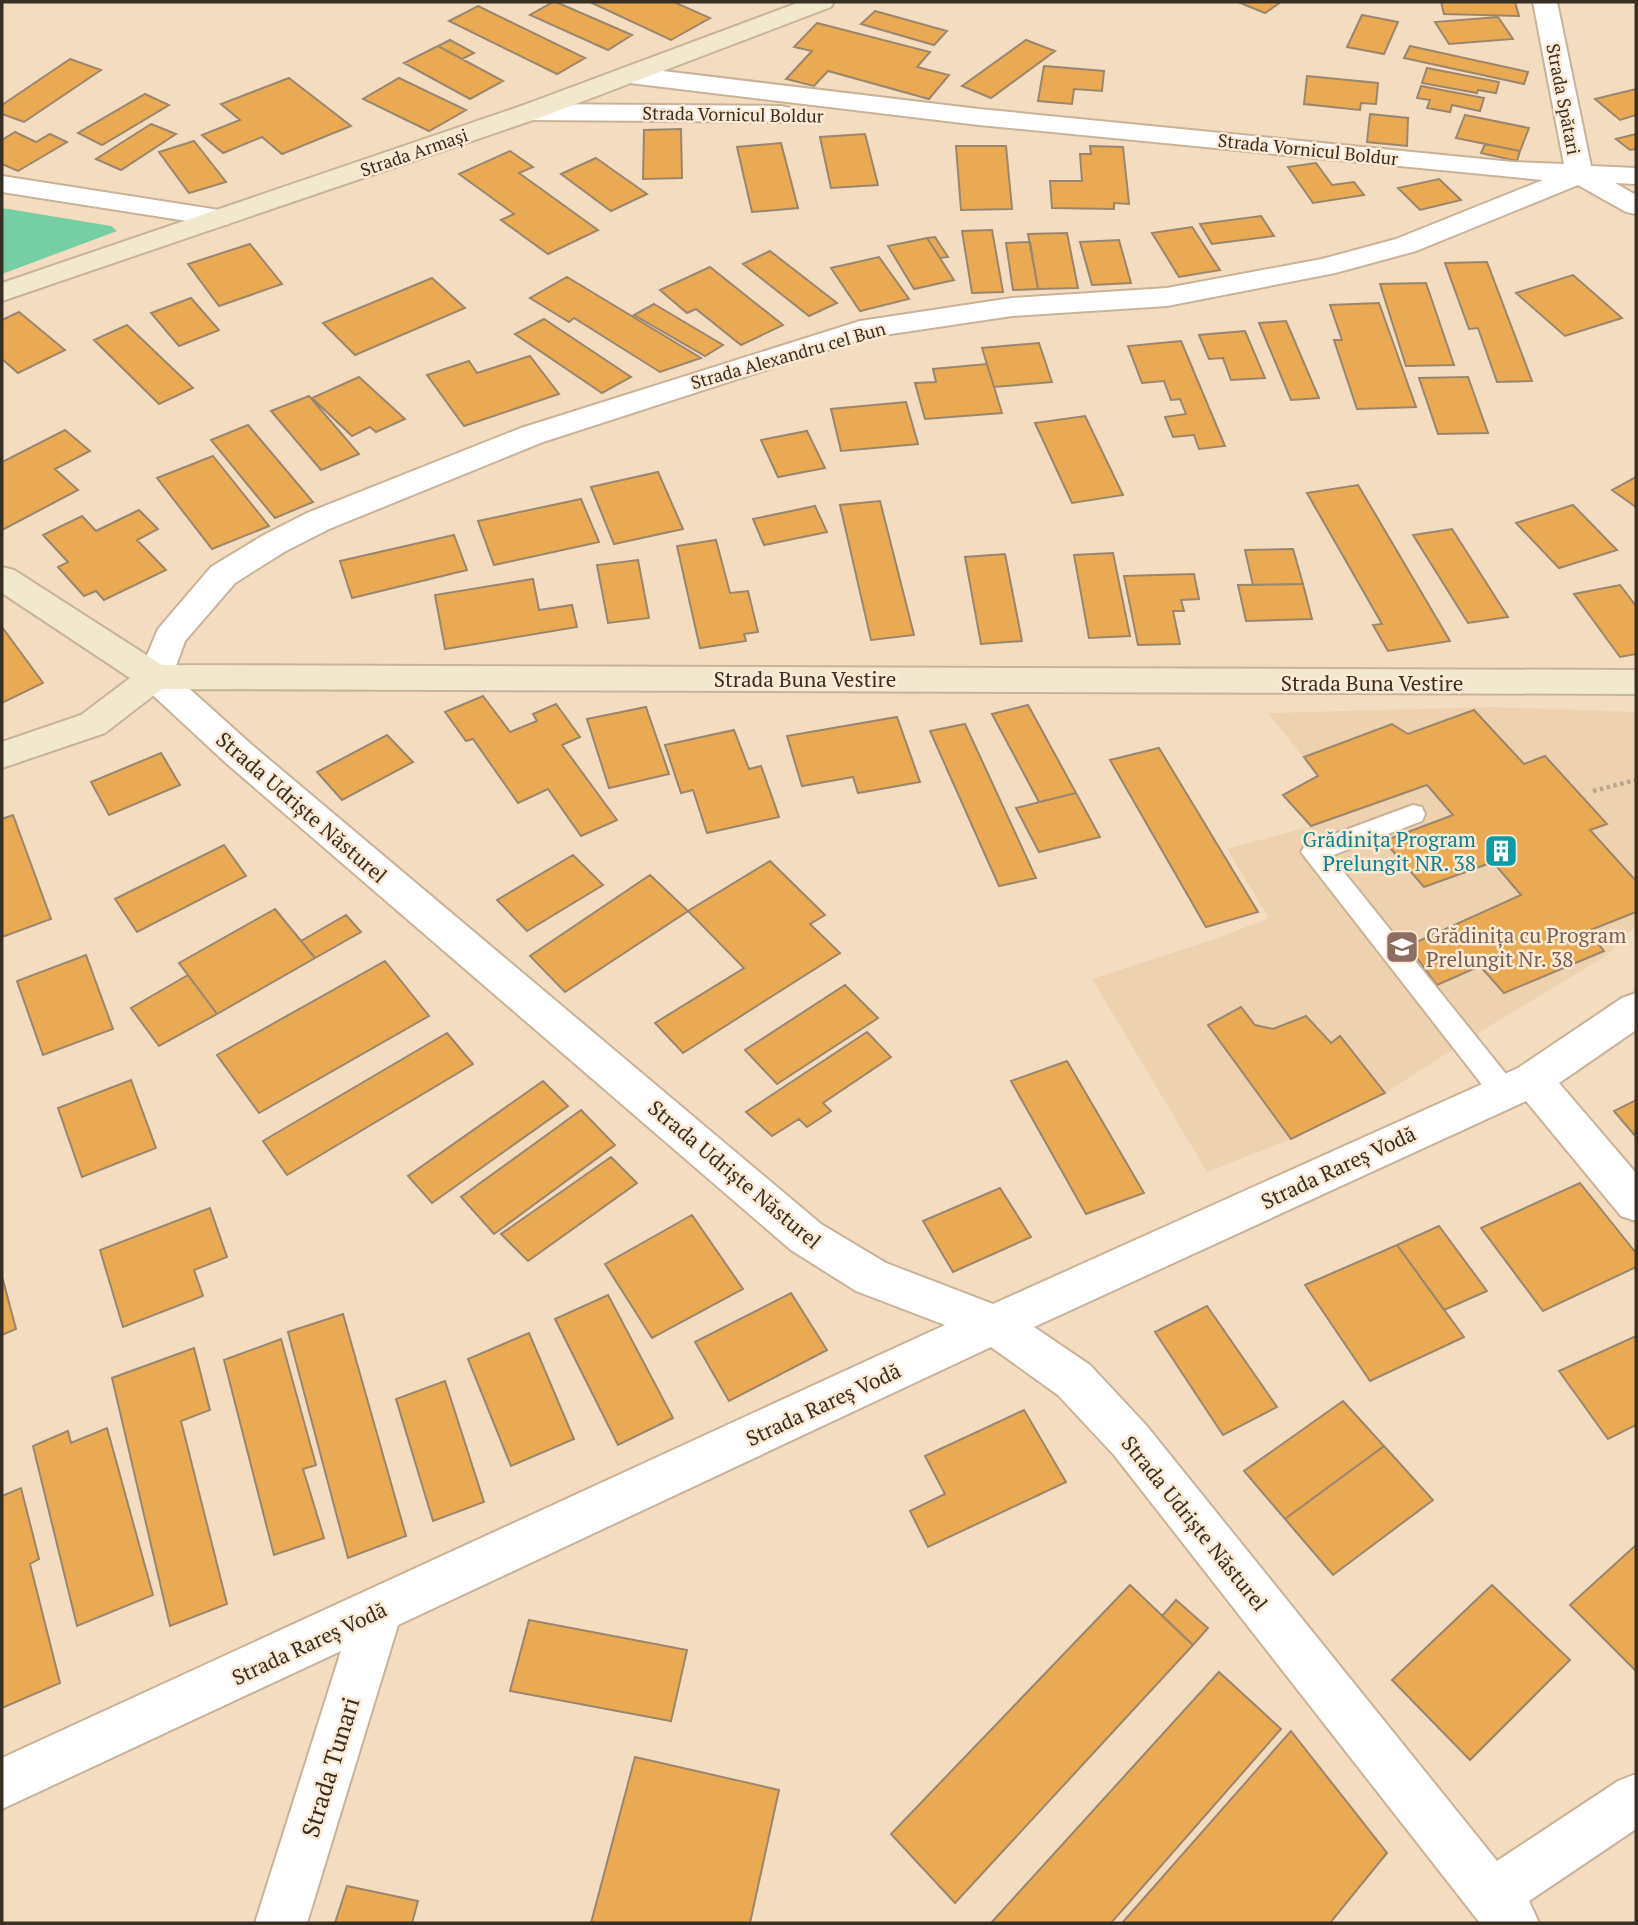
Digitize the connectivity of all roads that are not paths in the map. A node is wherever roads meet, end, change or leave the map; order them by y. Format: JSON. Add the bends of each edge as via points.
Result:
{"nodes":[{"id":1,"x":822,"y":2,"type":"edge"},
{"id":2,"x":1545,"y":2,"type":"edge"},
{"id":3,"x":630,"y":75,"type":"junction"},
{"id":4,"x":530,"y":112,"type":"junction"},
{"id":5,"x":979,"y":117,"type":"junction"},
{"id":6,"x":1579,"y":174,"type":"junction"},
{"id":7,"x":1636,"y":176,"type":"edge"},
{"id":8,"x":2,"y":184,"type":"edge"},
{"id":9,"x":1636,"y":206,"type":"edge"},
{"id":10,"x":219,"y":218,"type":"junction"},
{"id":11,"x":2,"y":292,"type":"edge"},
{"id":12,"x":2,"y":579,"type":"edge"},
{"id":13,"x":155,"y":677,"type":"junction"},
{"id":14,"x":1636,"y":682,"type":"edge"},
{"id":15,"x":2,"y":755,"type":"edge"},
{"id":16,"x":1413,"y":814,"type":"dead end"},
{"id":17,"x":1636,"y":1009,"type":"edge"},
{"id":18,"x":1518,"y":1086,"type":"junction"},
{"id":19,"x":1636,"y":1203,"type":"edge"},
{"id":20,"x":994,"y":1324,"type":"junction"},
{"id":21,"x":378,"y":1611,"type":"junction"},
{"id":22,"x":2,"y":1784,"type":"edge"},
{"id":23,"x":1636,"y":1800,"type":"edge"},
{"id":24,"x":1502,"y":1909,"type":"edge"},
{"id":25,"x":281,"y":1923,"type":"edge"}],
"edges":[{"from":1,"to":3,"type":"street","name":"Strada Armași"},
{"from":2,"to":6,"type":"street","name":"Strada Spătari"},
{"from":3,"to":4,"type":"street","name":"Strada Armași"},
{"from":3,"to":5,"type":"street","name":"Strada Vornicul Boldur"},
{"from":4,"to":5,"type":"street","name":"Strada Vornicul Boldur"},
{"from":4,"to":10,"type":"street","name":"Strada Armași"},
{"from":5,"to":6,"type":"street","name":"Strada Vornicul Boldur"},
{"from":6,"to":7,"type":"street","name":"Strada Vornicul Boldur"},
{"from":6,"to":9,"type":"street","name":"Strada Spătari"},
{"from":6,"to":13,"type":"street","name":"Strada Alexandru cel Bun","via":[[1406,245],[1325,267],[1167,297],[1012,307],[860,330],[532,435],[318,521],[223,575],[170,637]]},
{"from":8,"to":10,"type":"street"},
{"from":10,"to":11,"type":"street","name":"Strada Armași"},
{"from":12,"to":13,"type":"street"},
{"from":13,"to":14,"type":"street","name":"Strada Buna Vestire"},
{"from":13,"to":15,"type":"street","via":[[93,724]]},
{"from":13,"to":20,"type":"street","name":"Strada Udriște Năsturel","via":[[239,754],[806,1237],[871,1277]]},
{"from":16,"to":18,"type":"lane","via":[[1314,852]]},
{"from":17,"to":18,"type":"street","name":"Strada Rareș Vodă"},
{"from":18,"to":19,"type":"street"},
{"from":18,"to":20,"type":"street","name":"Strada Rareș Vodă"},
{"from":20,"to":21,"type":"street","name":"Strada Rareș Vodă"},
{"from":20,"to":24,"type":"street","name":"Strada Udriște Năsturel","via":[[1074,1380],[1130,1440]]},
{"from":21,"to":22,"type":"street","name":"Strada Rareș Vodă"},
{"from":21,"to":25,"type":"street","name":"Strada Tunari"},
{"from":23,"to":24,"type":"street"}]}
